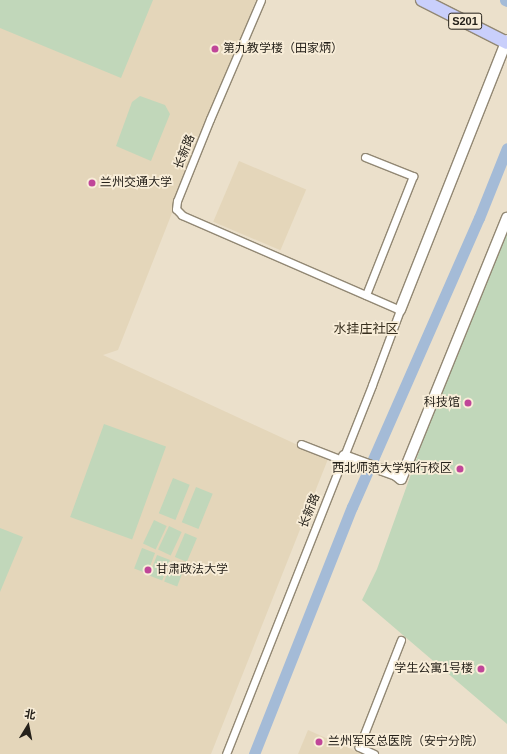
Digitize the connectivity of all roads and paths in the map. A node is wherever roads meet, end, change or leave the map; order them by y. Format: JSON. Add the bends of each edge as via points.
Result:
{"nodes":[{"id":1,"x":261,"y":0,"type":"edge"},
{"id":2,"x":422,"y":0,"type":"edge"},
{"id":3,"x":440,"y":0,"type":"edge"},
{"id":4,"x":507,"y":40,"type":"edge"},
{"id":5,"x":365,"y":157,"type":"dead end"},
{"id":6,"x":507,"y":218,"type":"edge"},
{"id":7,"x":366,"y":295,"type":"junction"},
{"id":8,"x":400,"y":310,"type":"junction"},
{"id":9,"x":301,"y":444,"type":"dead end"},
{"id":10,"x":343,"y":458,"type":"junction"},
{"id":11,"x":401,"y":640,"type":"dead end"},
{"id":12,"x":226,"y":754,"type":"edge"},
{"id":13,"x":374,"y":754,"type":"edge"}],
"edges":[{"from":1,"to":7,"type":"street","name":"长新路","via":[[210,119],[176,209],[182,215]]},
{"from":2,"to":4,"type":"main road","number":"S201"},
{"from":3,"to":4,"type":"main road","number":"S201"},
{"from":4,"to":8,"type":"street"},
{"from":5,"to":7,"type":"street","via":[[413,176]]},
{"from":6,"to":10,"type":"street","via":[[401,479],[384,470]]},
{"from":7,"to":8,"type":"street","name":"长新路"},
{"from":8,"to":10,"type":"street","name":"长新路"},
{"from":9,"to":10,"type":"street"},
{"from":10,"to":12,"type":"street","name":"长新路"},
{"from":11,"to":13,"type":"street","via":[[359,747]]}]}
